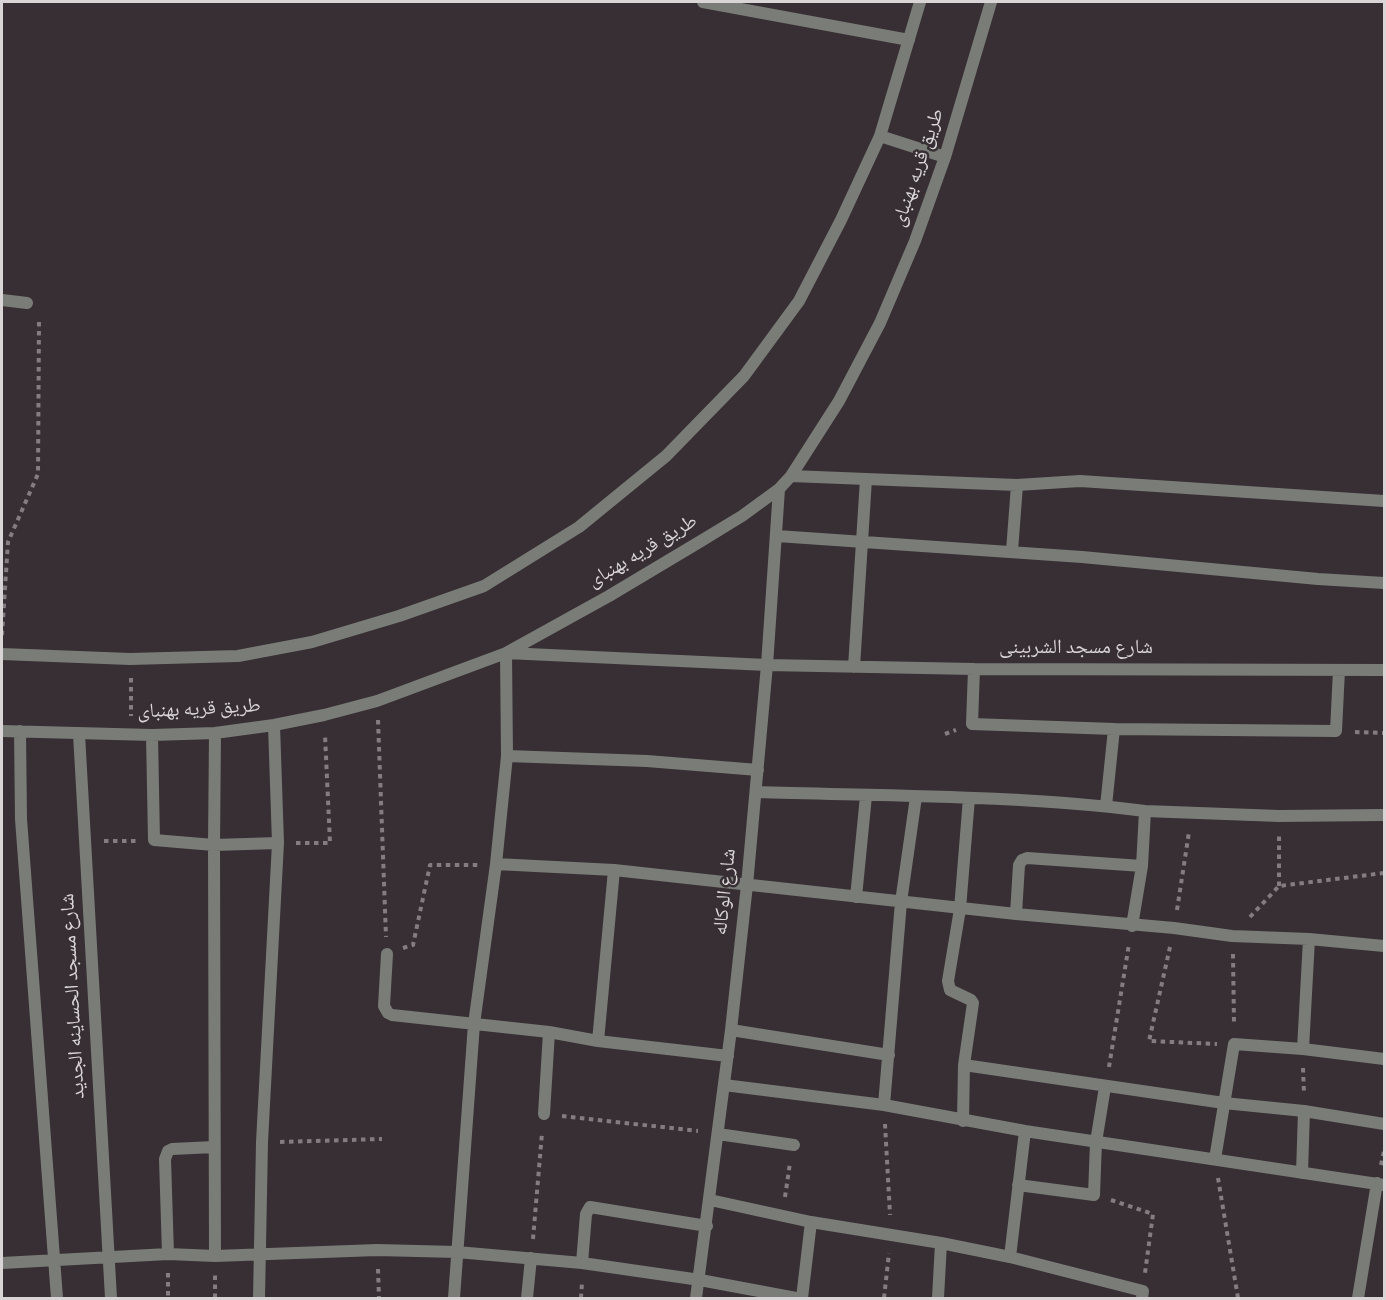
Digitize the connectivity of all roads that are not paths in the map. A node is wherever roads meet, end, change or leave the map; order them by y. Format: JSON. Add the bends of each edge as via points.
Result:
{"nodes":[{"id":1,"x":703,"y":2,"type":"edge"},
{"id":2,"x":920,"y":2,"type":"edge"},
{"id":3,"x":991,"y":2,"type":"edge"},
{"id":4,"x":909,"y":40,"type":"junction"},
{"id":5,"x":880,"y":136,"type":"junction"},
{"id":6,"x":945,"y":157,"type":"junction"},
{"id":7,"x":2,"y":300,"type":"edge"},
{"id":8,"x":27,"y":303,"type":"road end"},
{"id":9,"x":791,"y":476,"type":"junction"},
{"id":10,"x":866,"y":479,"type":"junction"},
{"id":11,"x":1017,"y":485,"type":"junction"},
{"id":12,"x":779,"y":489,"type":"junction"},
{"id":13,"x":1384,"y":501,"type":"edge"},
{"id":14,"x":777,"y":536,"type":"junction"},
{"id":15,"x":862,"y":542,"type":"junction"},
{"id":16,"x":1012,"y":551,"type":"junction"},
{"id":17,"x":1384,"y":583,"type":"edge"},
{"id":18,"x":506,"y":653,"type":"junction"},
{"id":19,"x":2,"y":654,"type":"edge"},
{"id":20,"x":767,"y":665,"type":"junction"},
{"id":21,"x":854,"y":667,"type":"junction"},
{"id":22,"x":974,"y":669,"type":"junction"},
{"id":23,"x":1339,"y":670,"type":"junction"},
{"id":24,"x":1384,"y":670,"type":"edge"},
{"id":25,"x":274,"y":725,"type":"junction"},
{"id":26,"x":1114,"y":729,"type":"junction"},
{"id":27,"x":2,"y":731,"type":"edge"},
{"id":28,"x":20,"y":731,"type":"junction"},
{"id":29,"x":216,"y":733,"type":"junction"},
{"id":30,"x":79,"y":734,"type":"junction"},
{"id":31,"x":152,"y":735,"type":"junction"},
{"id":32,"x":507,"y":756,"type":"junction"},
{"id":33,"x":758,"y":770,"type":"junction"},
{"id":34,"x":756,"y":792,"type":"junction"},
{"id":35,"x":866,"y":796,"type":"junction"},
{"id":36,"x":916,"y":797,"type":"junction"},
{"id":37,"x":969,"y":798,"type":"junction"},
{"id":38,"x":1106,"y":806,"type":"junction"},
{"id":39,"x":1145,"y":811,"type":"junction"},
{"id":40,"x":1384,"y":815,"type":"edge"},
{"id":41,"x":278,"y":843,"type":"junction"},
{"id":42,"x":214,"y":845,"type":"junction"},
{"id":43,"x":496,"y":864,"type":"junction"},
{"id":44,"x":1142,"y":866,"type":"junction"},
{"id":45,"x":614,"y":870,"type":"junction"},
{"id":46,"x":747,"y":885,"type":"junction"},
{"id":47,"x":856,"y":897,"type":"junction"},
{"id":48,"x":901,"y":902,"type":"junction"},
{"id":49,"x":960,"y":909,"type":"junction"},
{"id":50,"x":1016,"y":914,"type":"junction"},
{"id":51,"x":1132,"y":926,"type":"junction"},
{"id":52,"x":1309,"y":939,"type":"junction"},
{"id":53,"x":1384,"y":946,"type":"edge"},
{"id":54,"x":387,"y":954,"type":"road end"},
{"id":55,"x":474,"y":1024,"type":"junction"},
{"id":56,"x":731,"y":1030,"type":"junction"},
{"id":57,"x":549,"y":1032,"type":"junction"},
{"id":58,"x":598,"y":1041,"type":"junction"},
{"id":59,"x":1303,"y":1049,"type":"junction"},
{"id":60,"x":889,"y":1055,"type":"junction"},
{"id":61,"x":728,"y":1056,"type":"junction"},
{"id":62,"x":1384,"y":1059,"type":"edge"},
{"id":63,"x":964,"y":1065,"type":"junction"},
{"id":64,"x":724,"y":1085,"type":"junction"},
{"id":65,"x":1105,"y":1087,"type":"junction"},
{"id":66,"x":1224,"y":1103,"type":"junction"},
{"id":67,"x":884,"y":1105,"type":"junction"},
{"id":68,"x":1304,"y":1111,"type":"junction"},
{"id":69,"x":544,"y":1114,"type":"road end"},
{"id":70,"x":963,"y":1121,"type":"junction"},
{"id":71,"x":1384,"y":1124,"type":"edge"},
{"id":72,"x":1025,"y":1131,"type":"junction"},
{"id":73,"x":718,"y":1134,"type":"junction"},
{"id":74,"x":1096,"y":1142,"type":"junction"},
{"id":75,"x":794,"y":1145,"type":"road end"},
{"id":76,"x":214,"y":1147,"type":"junction"},
{"id":77,"x":1215,"y":1159,"type":"junction"},
{"id":78,"x":1302,"y":1173,"type":"junction"},
{"id":79,"x":1381,"y":1184,"type":"edge"},
{"id":80,"x":1018,"y":1185,"type":"junction"},
{"id":81,"x":710,"y":1200,"type":"junction"},
{"id":82,"x":811,"y":1222,"type":"junction"},
{"id":83,"x":707,"y":1226,"type":"junction"},
{"id":84,"x":941,"y":1243,"type":"junction"},
{"id":85,"x":457,"y":1252,"type":"junction"},
{"id":86,"x":260,"y":1253,"type":"junction"},
{"id":87,"x":168,"y":1254,"type":"junction"},
{"id":88,"x":215,"y":1256,"type":"junction"},
{"id":89,"x":108,"y":1257,"type":"junction"},
{"id":90,"x":1010,"y":1257,"type":"junction"},
{"id":91,"x":531,"y":1258,"type":"junction"},
{"id":92,"x":53,"y":1260,"type":"junction"},
{"id":93,"x":2,"y":1263,"type":"edge"},
{"id":94,"x":582,"y":1263,"type":"junction"},
{"id":95,"x":700,"y":1280,"type":"junction"},
{"id":96,"x":1142,"y":1295,"type":"edge"},
{"id":97,"x":57,"y":1299,"type":"edge"},
{"id":98,"x":111,"y":1299,"type":"edge"},
{"id":99,"x":259,"y":1299,"type":"edge"},
{"id":100,"x":454,"y":1299,"type":"edge"},
{"id":101,"x":526,"y":1299,"type":"edge"},
{"id":102,"x":696,"y":1299,"type":"edge"},
{"id":103,"x":796,"y":1299,"type":"edge"},
{"id":104,"x":802,"y":1299,"type":"edge"},
{"id":105,"x":938,"y":1299,"type":"edge"},
{"id":106,"x":1358,"y":1299,"type":"edge"}],
"edges":[{"from":1,"to":4,"type":"street"},
{"from":2,"to":4,"type":"street"},
{"from":3,"to":6,"type":"street","name":"طريق قريه بهنباى"},
{"from":4,"to":5,"type":"street"},
{"from":5,"to":6,"type":"street"},
{"from":5,"to":19,"type":"street","via":[[799,301],[744,376],[666,456],[579,526],[484,586],[312,642],[238,656],[130,659]]},
{"from":6,"to":9,"type":"street","name":"طريق قريه بهنباى","via":[[880,323],[839,401]]},
{"from":7,"to":8,"type":"street"},
{"from":9,"to":10,"type":"street"},
{"from":9,"to":12,"type":"street","name":"طريق قريه بهنباى"},
{"from":10,"to":11,"type":"street"},
{"from":10,"to":15,"type":"street"},
{"from":11,"to":13,"type":"street","via":[[1080,481]]},
{"from":11,"to":16,"type":"street"},
{"from":12,"to":14,"type":"street","name":"شارع الوكاله"},
{"from":12,"to":18,"type":"street","name":"طريق قريه بهنباى","via":[[691,547]]},
{"from":14,"to":15,"type":"street"},
{"from":14,"to":20,"type":"street","name":"شارع الوكاله"},
{"from":15,"to":16,"type":"street"},
{"from":15,"to":21,"type":"street"},
{"from":16,"to":17,"type":"street"},
{"from":18,"to":20,"type":"street","name":"شارع مسجد الشربينى"},
{"from":18,"to":25,"type":"street","name":"طريق قريه بهنباى","via":[[377,701]]},
{"from":18,"to":32,"type":"street"},
{"from":20,"to":21,"type":"street","name":"شارع مسجد الشربينى"},
{"from":20,"to":33,"type":"street","name":"شارع الوكاله"},
{"from":21,"to":22,"type":"street","name":"شارع مسجد الشربينى"},
{"from":22,"to":23,"type":"street","name":"شارع مسجد الشربينى"},
{"from":22,"to":26,"type":"street","via":[[972,724]]},
{"from":23,"to":24,"type":"street","name":"شارع مسجد الشربينى"},
{"from":23,"to":26,"type":"street","via":[[1336,731]]},
{"from":25,"to":29,"type":"street","name":"طريق قريه بهنباى"},
{"from":25,"to":41,"type":"street"},
{"from":26,"to":38,"type":"street"},
{"from":27,"to":28,"type":"street","name":"طريق قريه بهنباى"},
{"from":28,"to":30,"type":"street","name":"طريق قريه بهنباى"},
{"from":28,"to":92,"type":"street","via":[[21,819]]},
{"from":29,"to":31,"type":"street","name":"طريق قريه بهنباى"},
{"from":29,"to":42,"type":"street"},
{"from":30,"to":31,"type":"street","name":"طريق قريه بهنباى"},
{"from":30,"to":89,"type":"street","name":"شارع مسجد الحساينه الجديد"},
{"from":31,"to":42,"type":"street","via":[[154,840]]},
{"from":32,"to":33,"type":"street"},
{"from":32,"to":43,"type":"street"},
{"from":33,"to":34,"type":"street","name":"شارع الوكاله"},
{"from":34,"to":35,"type":"street"},
{"from":34,"to":46,"type":"street","name":"شارع الوكاله"},
{"from":35,"to":36,"type":"street"},
{"from":35,"to":47,"type":"street"},
{"from":36,"to":37,"type":"street"},
{"from":36,"to":48,"type":"street"},
{"from":37,"to":38,"type":"street"},
{"from":37,"to":49,"type":"street"},
{"from":38,"to":39,"type":"street"},
{"from":39,"to":40,"type":"street"},
{"from":39,"to":44,"type":"street"},
{"from":41,"to":42,"type":"street"},
{"from":41,"to":86,"type":"street"},
{"from":42,"to":76,"type":"street"},
{"from":43,"to":45,"type":"street"},
{"from":43,"to":55,"type":"street"},
{"from":44,"to":50,"type":"street","via":[[1027,858],[1019,865]]},
{"from":44,"to":51,"type":"street"},
{"from":45,"to":46,"type":"street"},
{"from":45,"to":58,"type":"street"},
{"from":46,"to":47,"type":"street"},
{"from":46,"to":56,"type":"street","name":"شارع الوكاله"},
{"from":47,"to":48,"type":"street"},
{"from":48,"to":49,"type":"street"},
{"from":48,"to":60,"type":"street"},
{"from":49,"to":50,"type":"street"},
{"from":49,"to":63,"type":"street","via":[[948,981],[950,990],[972,1003]]},
{"from":50,"to":51,"type":"street"},
{"from":51,"to":52,"type":"street"},
{"from":52,"to":53,"type":"street"},
{"from":52,"to":59,"type":"street"},
{"from":54,"to":55,"type":"street","via":[[387,1013]]},
{"from":55,"to":57,"type":"street"},
{"from":55,"to":85,"type":"street"},
{"from":56,"to":60,"type":"street"},
{"from":56,"to":61,"type":"street","name":"شارع الوكاله"},
{"from":57,"to":58,"type":"street"},
{"from":57,"to":69,"type":"street"},
{"from":58,"to":61,"type":"street"},
{"from":59,"to":62,"type":"street"},
{"from":59,"to":66,"type":"street","via":[[1234,1044]]},
{"from":60,"to":67,"type":"street"},
{"from":61,"to":64,"type":"street","name":"شارع الوكاله"},
{"from":63,"to":65,"type":"street"},
{"from":63,"to":70,"type":"street"},
{"from":64,"to":67,"type":"street"},
{"from":64,"to":73,"type":"street","name":"شارع الوكاله"},
{"from":65,"to":66,"type":"street"},
{"from":65,"to":74,"type":"street"},
{"from":66,"to":68,"type":"street"},
{"from":66,"to":77,"type":"street"},
{"from":67,"to":70,"type":"street"},
{"from":68,"to":71,"type":"street"},
{"from":68,"to":78,"type":"street"},
{"from":70,"to":72,"type":"street"},
{"from":72,"to":74,"type":"street"},
{"from":72,"to":80,"type":"street"},
{"from":73,"to":75,"type":"street"},
{"from":73,"to":81,"type":"street","name":"شارع الوكاله"},
{"from":74,"to":77,"type":"street"},
{"from":74,"to":80,"type":"street","via":[[1094,1195]]},
{"from":76,"to":87,"type":"street","via":[[172,1149],[166,1154]]},
{"from":76,"to":88,"type":"street"},
{"from":77,"to":78,"type":"street"},
{"from":78,"to":79,"type":"street"},
{"from":79,"to":106,"type":"street"},
{"from":80,"to":90,"type":"street"},
{"from":81,"to":82,"type":"street"},
{"from":81,"to":83,"type":"street","name":"شارع الوكاله"},
{"from":82,"to":84,"type":"street"},
{"from":82,"to":104,"type":"street"},
{"from":83,"to":94,"type":"street","via":[[590,1207]]},
{"from":83,"to":95,"type":"street","name":"شارع الوكاله"},
{"from":84,"to":90,"type":"street"},
{"from":84,"to":105,"type":"street"},
{"from":85,"to":86,"type":"street"},
{"from":85,"to":91,"type":"street"},
{"from":85,"to":100,"type":"street"},
{"from":86,"to":88,"type":"street"},
{"from":86,"to":99,"type":"street"},
{"from":87,"to":88,"type":"street"},
{"from":87,"to":89,"type":"street"},
{"from":89,"to":92,"type":"street"},
{"from":89,"to":98,"type":"street","name":"شارع مسجد الحساينه الجديد"},
{"from":90,"to":96,"type":"street"},
{"from":91,"to":94,"type":"street"},
{"from":91,"to":101,"type":"street"},
{"from":92,"to":93,"type":"street"},
{"from":92,"to":97,"type":"street"},
{"from":94,"to":95,"type":"street"},
{"from":95,"to":102,"type":"street","name":"شارع الوكاله"},
{"from":95,"to":103,"type":"street"}]}
